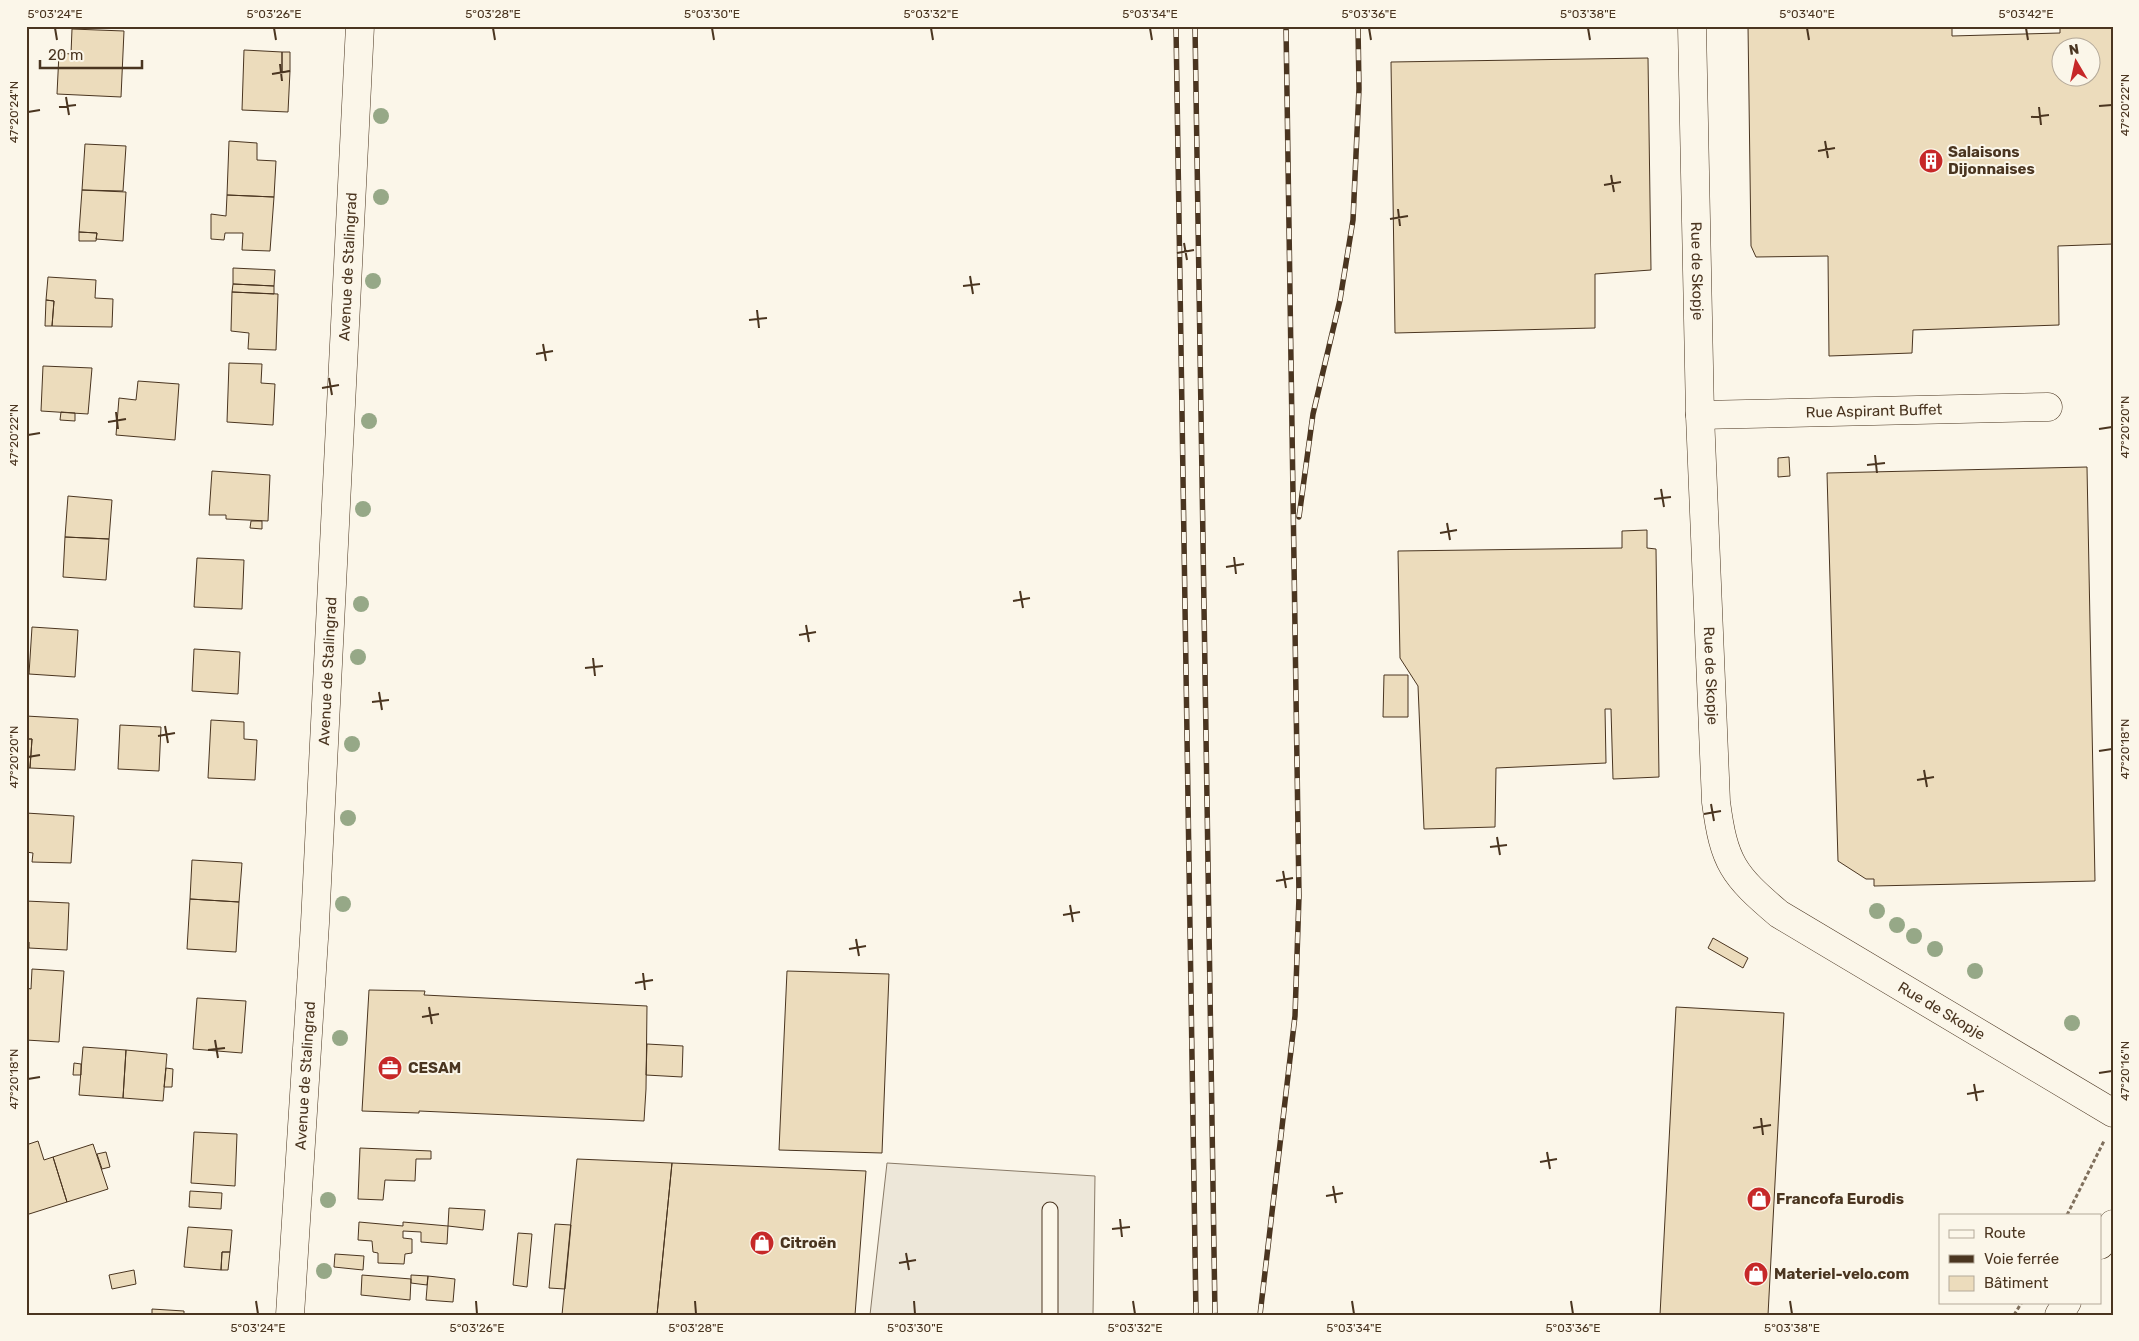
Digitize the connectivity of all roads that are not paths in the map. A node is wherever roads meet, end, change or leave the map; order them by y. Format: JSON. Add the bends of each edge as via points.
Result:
{"nodes":[{"id":1,"x":360,"y":26,"type":"edge"},
{"id":2,"x":1692,"y":26,"type":"edge"},
{"id":3,"x":2048,"y":407,"type":"dead end"},
{"id":4,"x":1700,"y":415,"type":"junction"},
{"id":5,"x":2111,"y":1123,"type":"edge"},
{"id":6,"x":1050,"y":1210,"type":"dead end"},
{"id":7,"x":2113,"y":1224,"type":"edge"},
{"id":8,"x":2102,"y":1242,"type":"edge"},
{"id":9,"x":2066,"y":1304,"type":"edge"},
{"id":10,"x":290,"y":1315,"type":"edge"},
{"id":11,"x":1050,"y":1315,"type":"edge"},
{"id":12,"x":2059,"y":1315,"type":"edge"}],
"edges":[{"from":1,"to":10,"type":"street","name":"Avenue de Stalingrad","via":[[315,923]]},
{"from":2,"to":4,"type":"street","name":"Rue de Skopje"},
{"from":3,"to":4,"type":"street","name":"Rue Aspirant Buffet"},
{"from":4,"to":5,"type":"street","name":"Rue de Skopje","via":[[1716,802],[1720,834],[1731,866],[1750,890],[1779,914]]},
{"from":6,"to":11,"type":"lane"},
{"from":7,"to":8,"type":"street"},
{"from":9,"to":12,"type":"street"}]}
